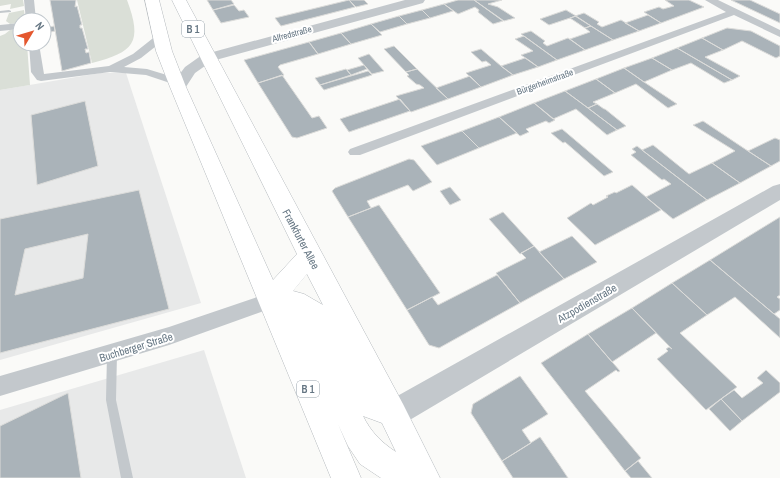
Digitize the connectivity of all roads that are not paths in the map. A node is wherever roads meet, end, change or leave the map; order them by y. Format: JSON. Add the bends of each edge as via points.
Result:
{"nodes":[{"id":1,"x":29,"y":0,"type":"edge"},
{"id":2,"x":152,"y":0,"type":"edge"},
{"id":3,"x":179,"y":0,"type":"edge"},
{"id":4,"x":419,"y":0,"type":"edge"},
{"id":5,"x":710,"y":0,"type":"edge"},
{"id":6,"x":9,"y":11,"type":"dead end"},
{"id":7,"x":0,"y":12,"type":"edge"},
{"id":8,"x":30,"y":12,"type":"edge"},
{"id":9,"x":734,"y":12,"type":"junction"},
{"id":10,"x":12,"y":27,"type":"edge"},
{"id":11,"x":0,"y":28,"type":"edge"},
{"id":12,"x":780,"y":34,"type":"edge"},
{"id":13,"x":161,"y":37,"type":"junction"},
{"id":14,"x":35,"y":52,"type":"edge"},
{"id":15,"x":208,"y":58,"type":"junction"},
{"id":16,"x":110,"y":69,"type":"junction"},
{"id":17,"x":177,"y":84,"type":"junction"},
{"id":18,"x":355,"y":152,"type":"dead end"},
{"id":19,"x":780,"y":191,"type":"edge"},
{"id":20,"x":310,"y":255,"type":"junction"},
{"id":21,"x":270,"y":301,"type":"junction"},
{"id":22,"x":112,"y":354,"type":"junction"},
{"id":23,"x":0,"y":386,"type":"edge"},
{"id":24,"x":393,"y":414,"type":"junction"},
{"id":25,"x":127,"y":478,"type":"edge"},
{"id":26,"x":346,"y":478,"type":"edge"},
{"id":27,"x":417,"y":478,"type":"edge"},
{"id":28,"x":425,"y":478,"type":"edge"}],
"edges":[{"from":1,"to":8,"type":"street"},
{"from":2,"to":13,"type":"main road","number":"B 1"},
{"from":3,"to":15,"type":"main road","name":"Frankfurter Allee","number":"B 1"},
{"from":4,"to":15,"type":"street","name":"Alfredstraße"},
{"from":5,"to":9,"type":"street"},
{"from":6,"to":7,"type":"lane"},
{"from":9,"to":12,"type":"street"},
{"from":9,"to":18,"type":"street","name":"Bürgerheimstraße"},
{"from":10,"to":11,"type":"street"},
{"from":13,"to":16,"type":"street","via":[[137,56]]},
{"from":13,"to":17,"type":"main road","number":"B 1"},
{"from":14,"to":16,"type":"street","via":[[37,72],[41,78]]},
{"from":15,"to":17,"type":"street","name":"Alfredstraße","via":[[190,70]]},
{"from":15,"to":20,"type":"main road","name":"Frankfurter Allee","number":"B 1"},
{"from":16,"to":17,"type":"street","via":[[147,72]]},
{"from":17,"to":21,"type":"main road","number":"B 1"},
{"from":19,"to":24,"type":"street","name":"Atzpodienstraße"},
{"from":20,"to":21,"type":"main road"},
{"from":20,"to":24,"type":"main road","name":"Frankfurter Allee","number":"B 1"},
{"from":21,"to":22,"type":"street","name":"Buchberger Straße","via":[[206,325]]},
{"from":21,"to":24,"type":"main road","via":[[295,302],[318,315],[362,401]]},
{"from":21,"to":26,"type":"main road","number":"B 1"},
{"from":21,"to":27,"type":"main road","via":[[315,345],[358,436],[371,453],[397,471]]},
{"from":22,"to":23,"type":"street","name":"Buchberger Straße"},
{"from":22,"to":25,"type":"lane","via":[[111,400]]},
{"from":24,"to":28,"type":"main road","name":"Frankfurter Allee","number":"B 1"}]}
